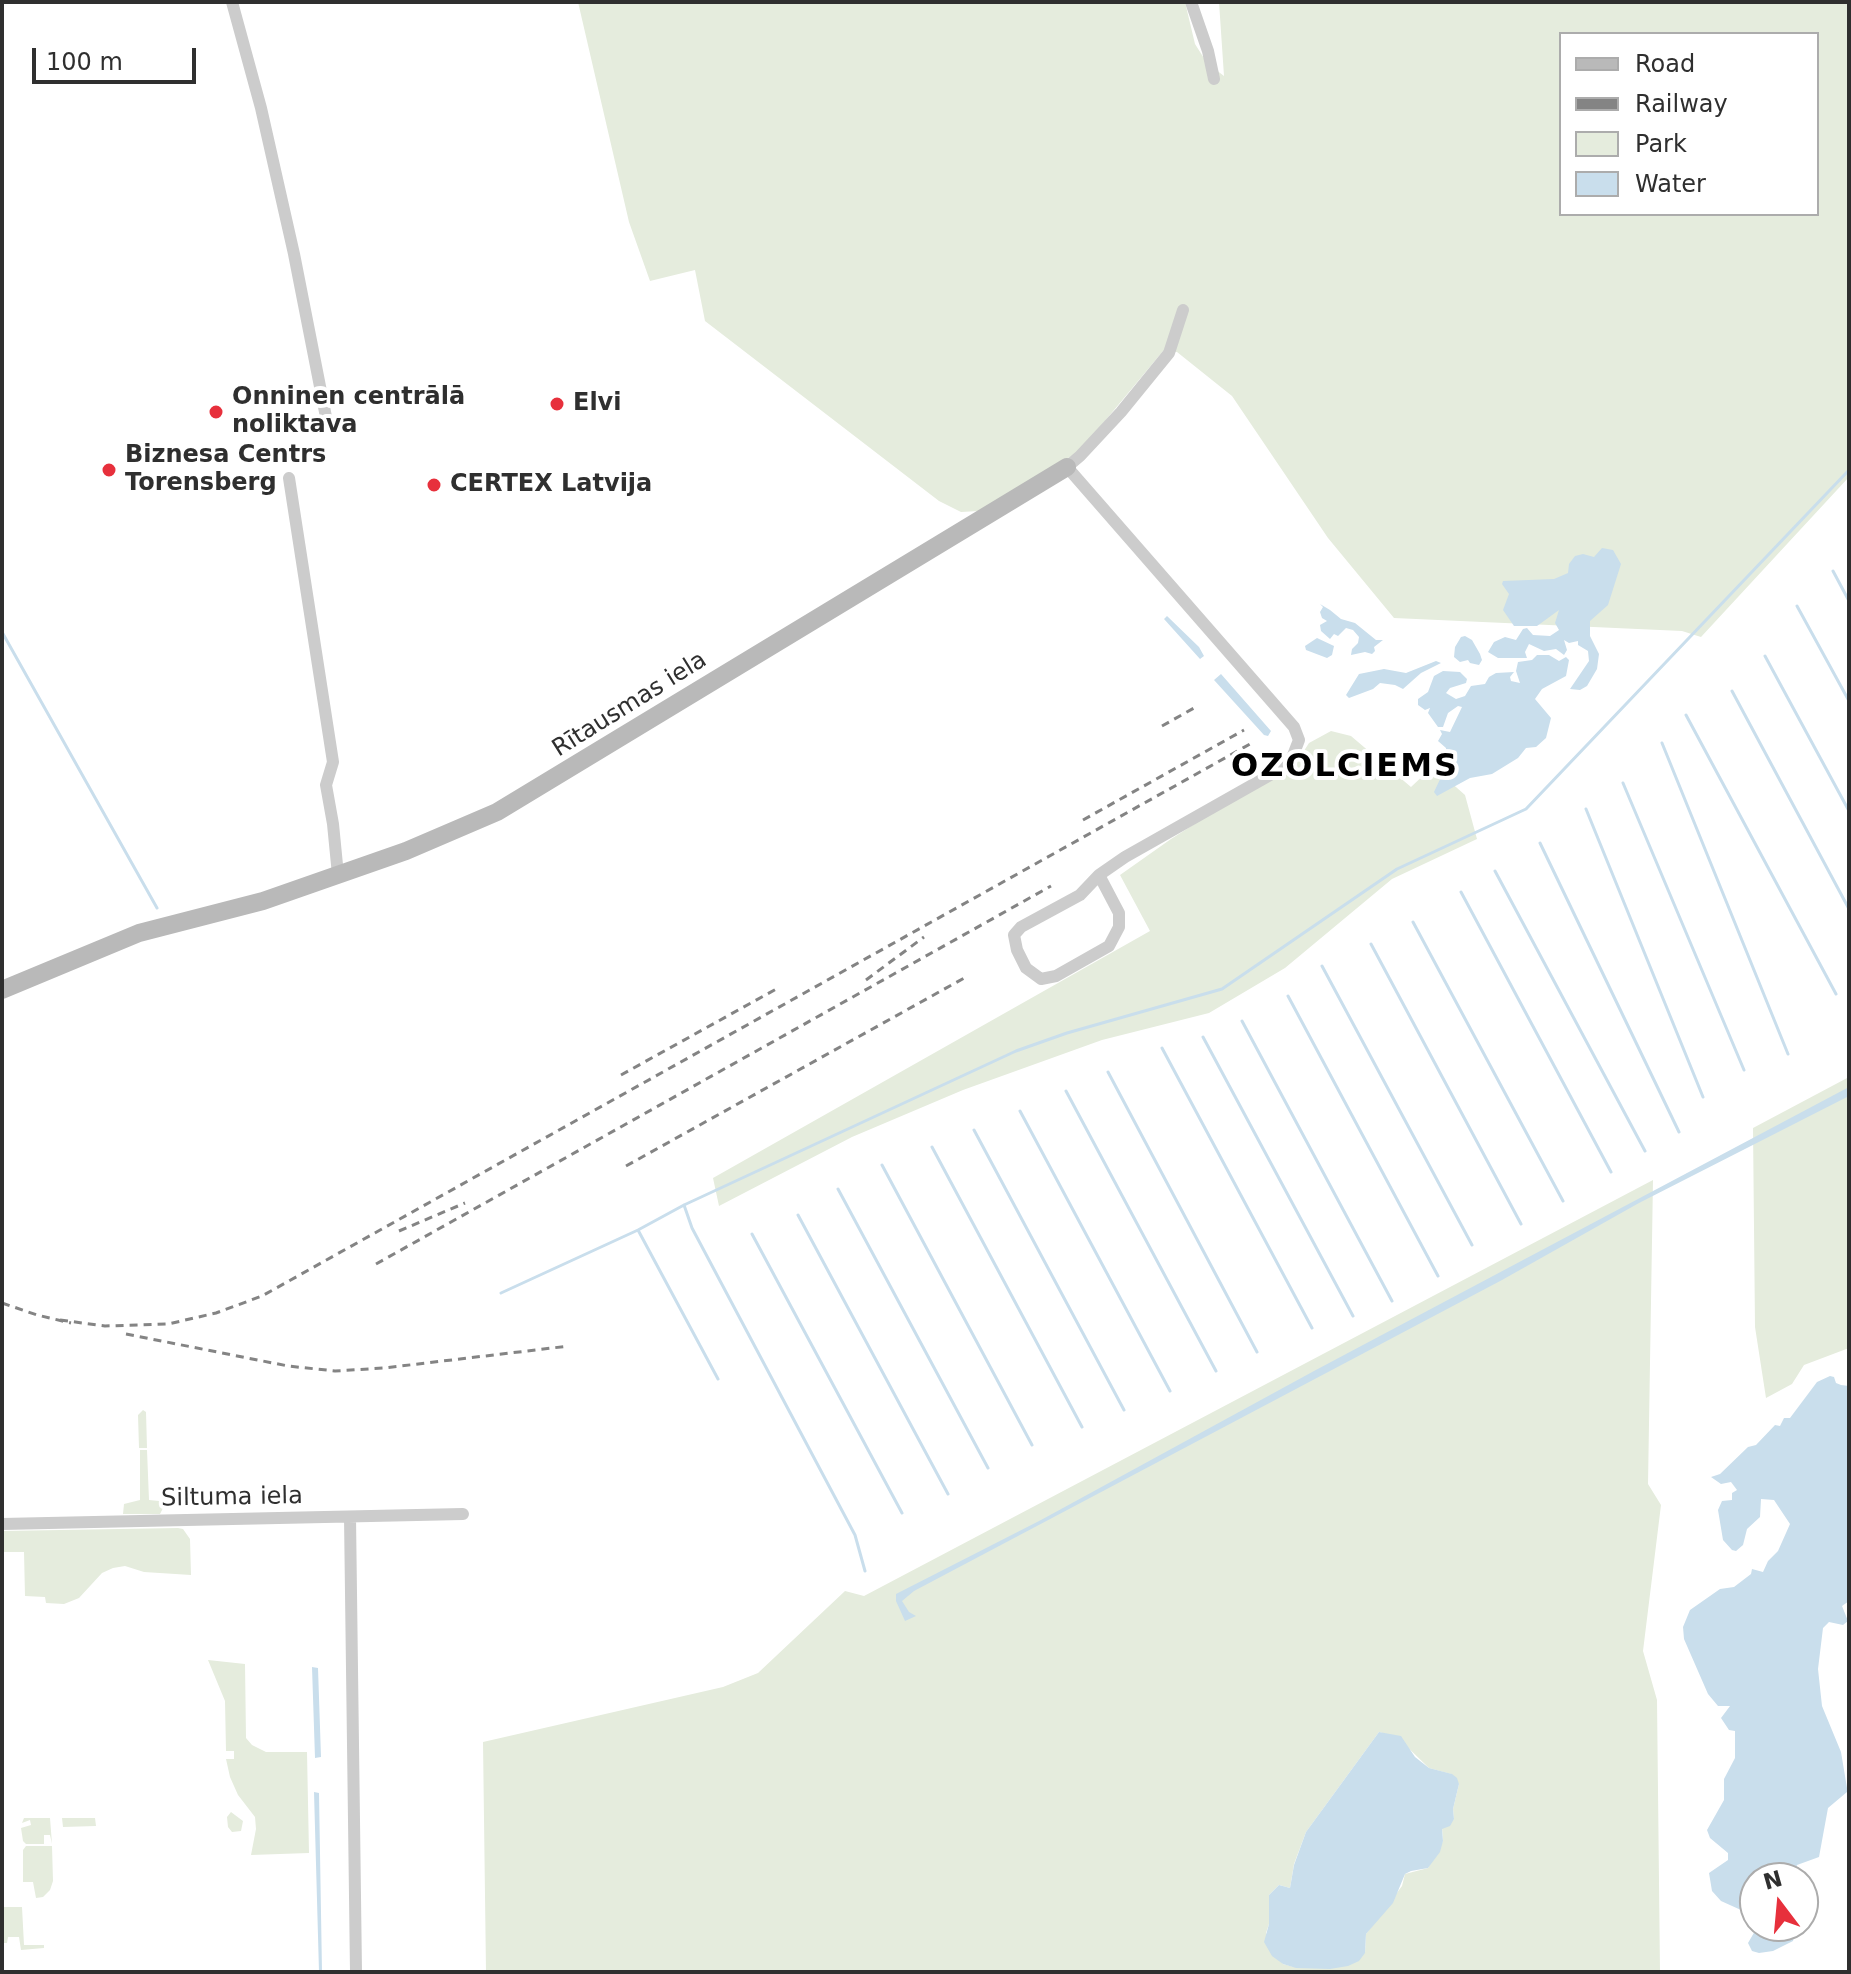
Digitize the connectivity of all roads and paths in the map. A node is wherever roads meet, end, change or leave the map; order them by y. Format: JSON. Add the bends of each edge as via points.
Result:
{"nodes":[{"id":1,"x":232,"y":2,"type":"edge"},
{"id":2,"x":1191,"y":2,"type":"edge"},
{"id":3,"x":1214,"y":79,"type":"dead end"},
{"id":4,"x":1183,"y":310,"type":"dead end"},
{"id":5,"x":326,"y":417,"type":"dead end"},
{"id":6,"x":1067,"y":467,"type":"junction"},
{"id":7,"x":289,"y":478,"type":"dead end"},
{"id":8,"x":338,"y":875,"type":"junction"},
{"id":9,"x":1099,"y":875,"type":"junction"},
{"id":10,"x":2,"y":990,"type":"edge"},
{"id":11,"x":463,"y":1514,"type":"dead end"},
{"id":12,"x":350,"y":1517,"type":"junction"},
{"id":13,"x":2,"y":1524,"type":"edge"},
{"id":14,"x":356,"y":1972,"type":"edge"}],
"edges":[{"from":1,"to":5,"type":"street","via":[[271,152]]},
{"from":2,"to":3,"type":"street"},
{"from":4,"to":6,"type":"street","name":"Rītausmas iela","via":[[1169,353]]},
{"from":6,"to":8,"type":"street","name":"Rītausmas iela","via":[[515,803],[455,832]]},
{"from":6,"to":9,"type":"street","via":[[1294,727],[1299,740],[1292,758],[1270,775]]},
{"from":7,"to":8,"type":"street","via":[[333,762],[326,785]]},
{"from":8,"to":10,"type":"street","name":"Rītausmas iela","via":[[139,933]]},
{"from":9,"to":9,"type":"street","via":[[1080,895],[1014,935],[1026,968],[1041,979],[1109,946],[1119,927],[1119,913]]},
{"from":11,"to":12,"type":"street","name":"Siltuma iela"},
{"from":12,"to":13,"type":"street","name":"Siltuma iela"},
{"from":12,"to":14,"type":"street"}]}
